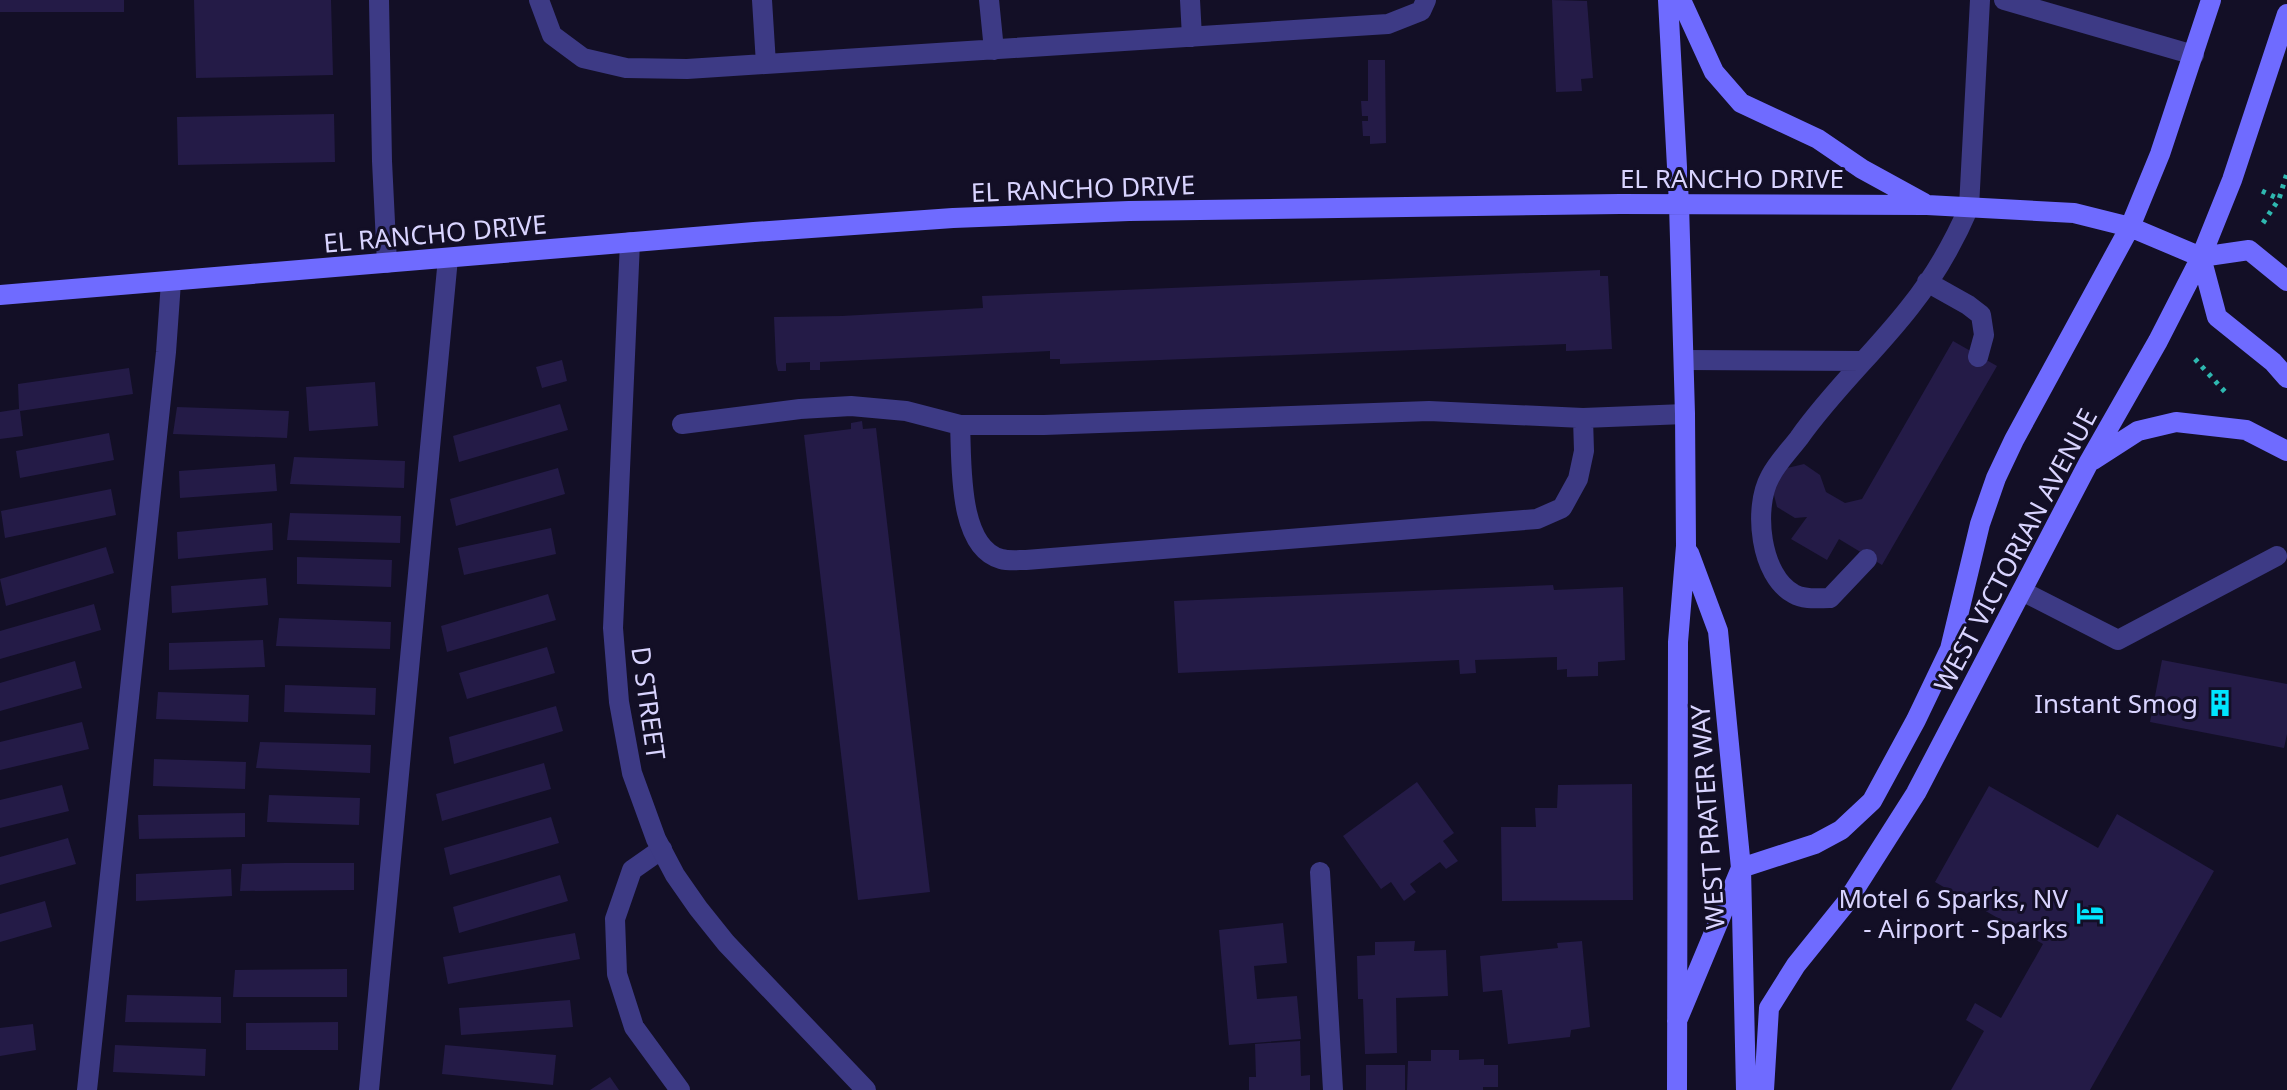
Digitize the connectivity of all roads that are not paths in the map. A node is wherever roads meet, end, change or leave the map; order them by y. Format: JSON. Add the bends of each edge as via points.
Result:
{"nodes":[{"id":1,"x":379,"y":0,"type":"edge"},
{"id":2,"x":539,"y":0,"type":"edge"},
{"id":3,"x":762,"y":0,"type":"edge"},
{"id":4,"x":989,"y":0,"type":"edge"},
{"id":5,"x":1190,"y":0,"type":"edge"},
{"id":6,"x":1426,"y":0,"type":"edge"},
{"id":7,"x":1668,"y":0,"type":"edge"},
{"id":8,"x":1681,"y":0,"type":"edge"},
{"id":9,"x":1980,"y":0,"type":"edge"},
{"id":10,"x":2004,"y":0,"type":"edge"},
{"id":11,"x":2211,"y":0,"type":"edge"},
{"id":12,"x":2287,"y":14,"type":"edge"},
{"id":13,"x":1192,"y":37,"type":"junction"},
{"id":14,"x":994,"y":50,"type":"junction"},
{"id":15,"x":2194,"y":55,"type":"junction"},
{"id":16,"x":766,"y":64,"type":"junction"},
{"id":17,"x":1679,"y":204,"type":"junction"},
{"id":18,"x":1927,"y":205,"type":"junction"},
{"id":19,"x":1969,"y":207,"type":"junction"},
{"id":20,"x":2130,"y":227,"type":"junction"},
{"id":21,"x":630,"y":242,"type":"junction"},
{"id":22,"x":2201,"y":257,"type":"junction"},
{"id":23,"x":448,"y":258,"type":"junction"},
{"id":24,"x":387,"y":263,"type":"junction"},
{"id":25,"x":2287,"y":281,"type":"edge"},
{"id":26,"x":171,"y":282,"type":"junction"},
{"id":27,"x":1927,"y":282,"type":"junction"},
{"id":28,"x":0,"y":295,"type":"edge"},
{"id":29,"x":1978,"y":357,"type":"dead end"},
{"id":30,"x":1685,"y":360,"type":"junction"},
{"id":31,"x":1862,"y":361,"type":"junction"},
{"id":32,"x":2287,"y":378,"type":"edge"},
{"id":33,"x":1685,"y":414,"type":"junction"},
{"id":34,"x":1583,"y":418,"type":"junction"},
{"id":35,"x":682,"y":424,"type":"dead end"},
{"id":36,"x":960,"y":425,"type":"junction"},
{"id":37,"x":2287,"y":451,"type":"edge"},
{"id":38,"x":2089,"y":462,"type":"junction"},
{"id":39,"x":1686,"y":546,"type":"junction"},
{"id":40,"x":1867,"y":559,"type":"dead end"},
{"id":41,"x":2284,"y":559,"type":"edge"},
{"id":42,"x":2022,"y":591,"type":"junction"},
{"id":43,"x":662,"y":849,"type":"junction"},
{"id":44,"x":1741,"y":868,"type":"junction"},
{"id":45,"x":1320,"y":872,"type":"dead end"},
{"id":46,"x":1677,"y":1021,"type":"junction"},
{"id":47,"x":87,"y":1090,"type":"edge"},
{"id":48,"x":369,"y":1090,"type":"edge"},
{"id":49,"x":680,"y":1090,"type":"edge"},
{"id":50,"x":866,"y":1090,"type":"edge"},
{"id":51,"x":1333,"y":1090,"type":"edge"},
{"id":52,"x":1677,"y":1090,"type":"edge"},
{"id":53,"x":1746,"y":1090,"type":"edge"},
{"id":54,"x":1764,"y":1090,"type":"edge"}],
"edges":[{"from":1,"to":24,"type":"street"},
{"from":2,"to":16,"type":"street","via":[[552,35],[583,58],[626,68]]},
{"from":3,"to":16,"type":"street"},
{"from":4,"to":14,"type":"street"},
{"from":5,"to":13,"type":"street"},
{"from":6,"to":13,"type":"street","via":[[1421,11],[1388,24]]},
{"from":7,"to":17,"type":"main road","name":"WEST PRATER WAY"},
{"from":8,"to":18,"type":"main road","via":[[1714,72],[1741,103],[1818,139]]},
{"from":9,"to":19,"type":"street"},
{"from":10,"to":15,"type":"street"},
{"from":11,"to":15,"type":"main road","name":"WEST VICTORIAN AVENUE"},
{"from":12,"to":22,"type":"main road","name":"WEST VICTORIAN AVENUE"},
{"from":13,"to":14,"type":"street"},
{"from":14,"to":16,"type":"street"},
{"from":15,"to":20,"type":"main road","name":"WEST VICTORIAN AVENUE"},
{"from":17,"to":18,"type":"main road","name":"EL RANCHO DRIVE"},
{"from":17,"to":21,"type":"main road","name":"EL RANCHO DRIVE","via":[[1129,211]]},
{"from":17,"to":30,"type":"main road","name":"WEST PRATER WAY"},
{"from":18,"to":19,"type":"main road","name":"EL RANCHO DRIVE"},
{"from":19,"to":20,"type":"main road","name":"EL RANCHO DRIVE","via":[[2074,213]]},
{"from":19,"to":27,"type":"street","via":[[1956,239]]},
{"from":20,"to":22,"type":"main road","name":"EL RANCHO DRIVE"},
{"from":20,"to":44,"type":"main road","name":"WEST VICTORIAN AVENUE","via":[[1996,478],[1950,649],[1872,801],[1841,830],[1815,844]]},
{"from":21,"to":23,"type":"main road","name":"EL RANCHO DRIVE"},
{"from":21,"to":43,"type":"street","name":"D STREET","via":[[613,628],[632,773]]},
{"from":22,"to":25,"type":"main road","via":[[2249,250]]},
{"from":22,"to":32,"type":"main road","via":[[2217,317]]},
{"from":22,"to":38,"type":"main road","name":"WEST VICTORIAN AVENUE"},
{"from":23,"to":24,"type":"main road","name":"EL RANCHO DRIVE"},
{"from":23,"to":48,"type":"street"},
{"from":24,"to":26,"type":"main road","name":"EL RANCHO DRIVE"},
{"from":26,"to":28,"type":"main road","name":"EL RANCHO DRIVE"},
{"from":26,"to":47,"type":"street"},
{"from":27,"to":29,"type":"street","via":[[1981,315],[1984,335]]},
{"from":27,"to":31,"type":"street"},
{"from":30,"to":31,"type":"street"},
{"from":30,"to":33,"type":"main road","name":"WEST PRATER WAY"},
{"from":31,"to":40,"type":"street","via":[[1770,477],[1762,495],[1761,533],[1777,579],[1794,595],[1830,598]]},
{"from":33,"to":34,"type":"street"},
{"from":33,"to":39,"type":"main road","name":"WEST PRATER WAY"},
{"from":34,"to":36,"type":"street","via":[[1429,411]]},
{"from":34,"to":36,"type":"street","via":[[1578,479],[1562,508],[1537,519],[1026,560],[999,558],[978,543],[966,513]]},
{"from":35,"to":36,"type":"street","via":[[851,406],[906,411]]},
{"from":37,"to":38,"type":"main road","via":[[2246,430],[2176,422],[2138,431]]},
{"from":38,"to":42,"type":"main road","name":"WEST VICTORIAN AVENUE"},
{"from":39,"to":44,"type":"main road","name":"WEST PRATER WAY","via":[[1718,631]]},
{"from":39,"to":46,"type":"main road","name":"WEST PRATER WAY","via":[[1678,642]]},
{"from":41,"to":42,"type":"street","via":[[2118,640]]},
{"from":42,"to":54,"type":"main road","name":"WEST VICTORIAN AVENUE","via":[[1916,793],[1846,903],[1769,1008]]},
{"from":43,"to":49,"type":"street","via":[[632,870],[615,919],[617,974],[634,1027]]},
{"from":43,"to":50,"type":"street","name":"D STREET","via":[[726,943]]},
{"from":44,"to":46,"type":"main road"},
{"from":44,"to":53,"type":"main road","name":"WEST PRATER WAY"},
{"from":45,"to":51,"type":"street"},
{"from":46,"to":52,"type":"main road","name":"WEST PRATER WAY"}]}
